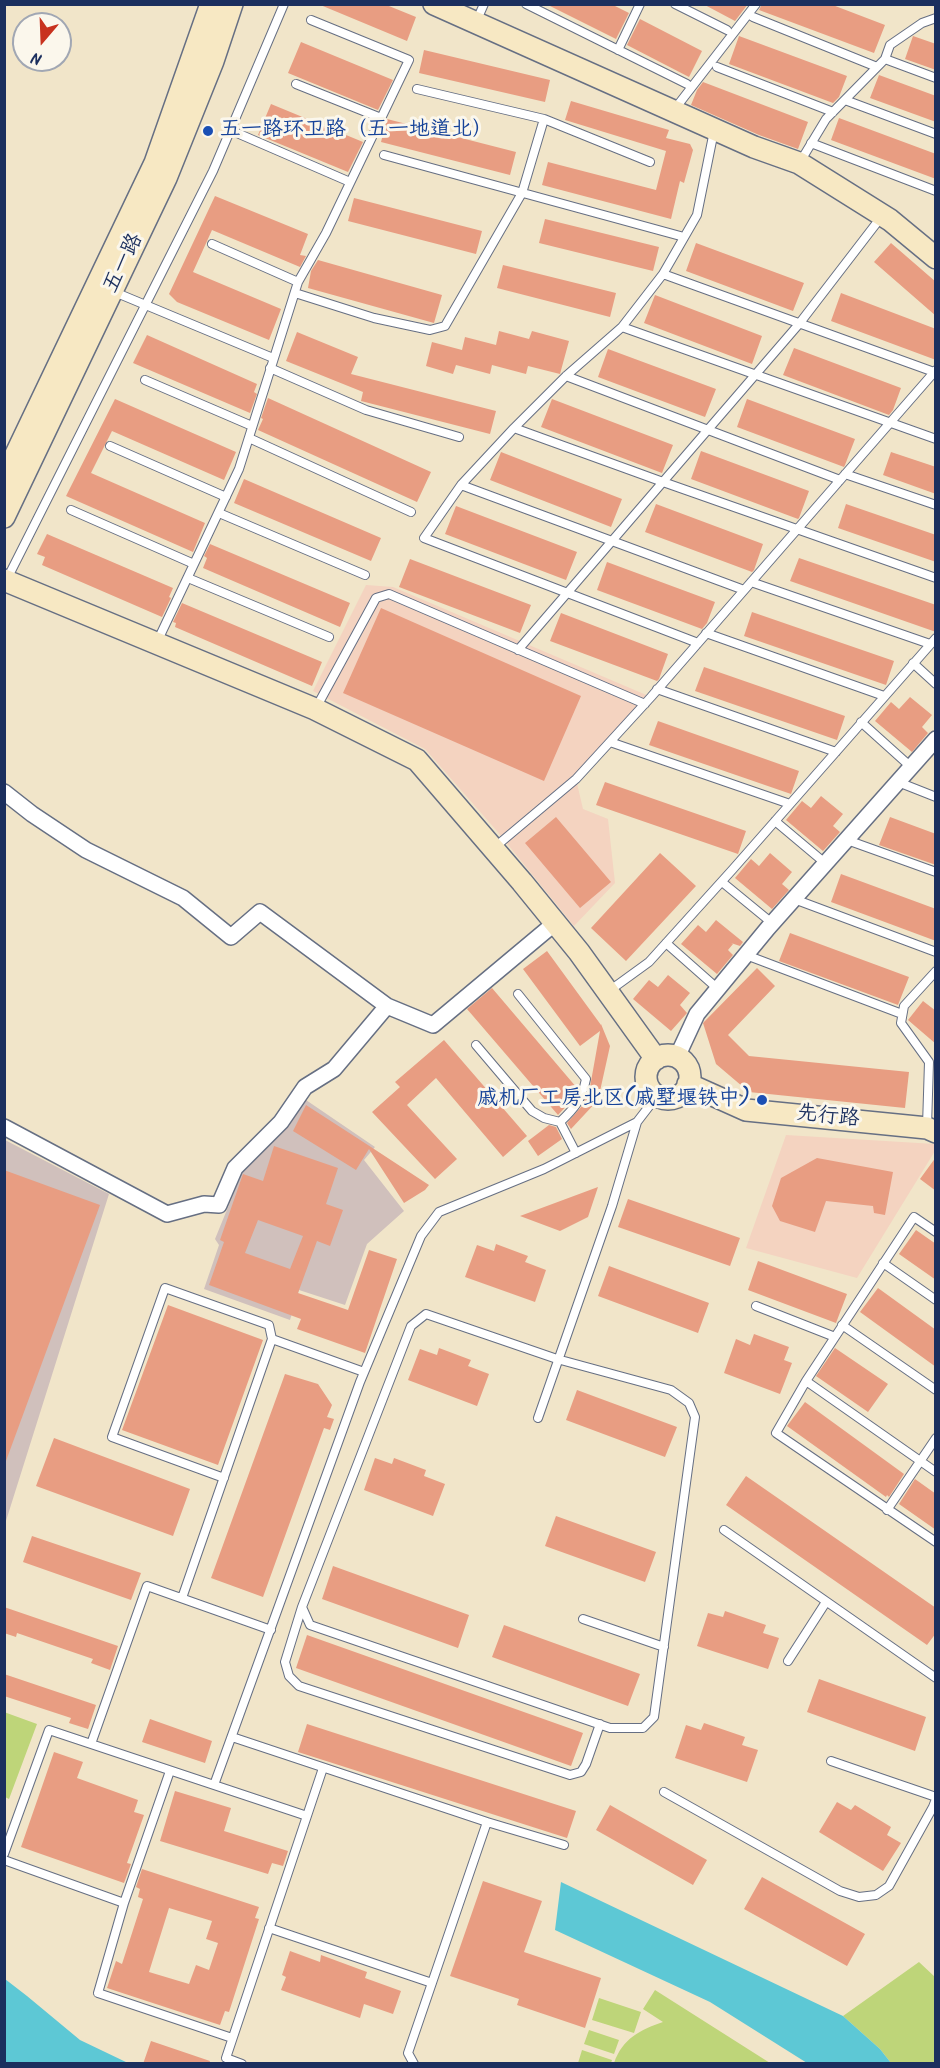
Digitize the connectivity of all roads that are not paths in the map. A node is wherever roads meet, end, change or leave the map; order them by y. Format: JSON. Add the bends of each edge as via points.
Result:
{"nodes":[{"id":1,"x":211,"y":4,"type":"edge"},
{"id":2,"x":232,"y":4,"type":"edge"},
{"id":3,"x":284,"y":4,"type":"edge"},
{"id":4,"x":434,"y":4,"type":"edge"},
{"id":5,"x":526,"y":4,"type":"edge"},
{"id":6,"x":640,"y":4,"type":"edge"},
{"id":7,"x":675,"y":4,"type":"edge"},
{"id":8,"x":756,"y":4,"type":"edge"},
{"id":9,"x":480,"y":14,"type":"edge"},
{"id":10,"x":753,"y":17,"type":"dead end"},
{"id":11,"x":936,"y":18,"type":"edge"},
{"id":12,"x":311,"y":20,"type":"dead end"},
{"id":13,"x":727,"y":30,"type":"dead end"},
{"id":14,"x":618,"y":50,"type":"junction"},
{"id":15,"x":885,"y":59,"type":"junction"},
{"id":16,"x":717,"y":67,"type":"dead end"},
{"id":17,"x":877,"y":68,"type":"junction"},
{"id":18,"x":936,"y":78,"type":"edge"},
{"id":19,"x":296,"y":84,"type":"dead end"},
{"id":20,"x":687,"y":84,"type":"dead end"},
{"id":21,"x":417,"y":88,"type":"dead end"},
{"id":22,"x":844,"y":100,"type":"junction"},
{"id":23,"x":674,"y":111,"type":"junction"},
{"id":24,"x":833,"y":111,"type":"junction"},
{"id":25,"x":381,"y":118,"type":"junction"},
{"id":26,"x":544,"y":119,"type":"junction"},
{"id":27,"x":230,"y":130,"type":"junction"},
{"id":28,"x":715,"y":130,"type":"junction"},
{"id":29,"x":936,"y":134,"type":"edge"},
{"id":30,"x":811,"y":143,"type":"junction"},
{"id":31,"x":384,"y":155,"type":"dead end"},
{"id":32,"x":650,"y":162,"type":"dead end"},
{"id":33,"x":799,"y":163,"type":"junction"},
{"id":34,"x":350,"y":182,"type":"junction"},
{"id":35,"x":936,"y":191,"type":"edge"},
{"id":36,"x":522,"y":193,"type":"junction"},
{"id":37,"x":883,"y":215,"type":"junction"},
{"id":38,"x":684,"y":237,"type":"junction"},
{"id":39,"x":212,"y":244,"type":"dead end"},
{"id":40,"x":936,"y":258,"type":"edge"},
{"id":41,"x":663,"y":274,"type":"junction"},
{"id":42,"x":298,"y":282,"type":"junction"},
{"id":43,"x":105,"y":288,"type":"junction"},
{"id":44,"x":295,"y":293,"type":"junction"},
{"id":45,"x":145,"y":305,"type":"junction"},
{"id":46,"x":800,"y":324,"type":"junction"},
{"id":47,"x":622,"y":327,"type":"junction"},
{"id":48,"x":273,"y":358,"type":"junction"},
{"id":49,"x":270,"y":368,"type":"junction"},
{"id":50,"x":935,"y":371,"type":"edge"},
{"id":51,"x":755,"y":375,"type":"junction"},
{"id":52,"x":566,"y":376,"type":"junction"},
{"id":53,"x":145,"y":380,"type":"dead end"},
{"id":54,"x":889,"y":423,"type":"junction"},
{"id":55,"x":252,"y":426,"type":"junction"},
{"id":56,"x":514,"y":428,"type":"junction"},
{"id":57,"x":707,"y":431,"type":"junction"},
{"id":58,"x":459,"y":437,"type":"dead end"},
{"id":59,"x":249,"y":438,"type":"junction"},
{"id":60,"x":936,"y":439,"type":"edge"},
{"id":61,"x":110,"y":446,"type":"dead end"},
{"id":62,"x":842,"y":477,"type":"junction"},
{"id":63,"x":4,"y":479,"type":"edge"},
{"id":64,"x":663,"y":482,"type":"junction"},
{"id":65,"x":461,"y":485,"type":"junction"},
{"id":66,"x":226,"y":497,"type":"junction"},
{"id":67,"x":936,"y":505,"type":"edge"},
{"id":68,"x":70,"y":510,"type":"dead end"},
{"id":69,"x":411,"y":512,"type":"dead end"},
{"id":70,"x":219,"y":513,"type":"junction"},
{"id":71,"x":4,"y":517,"type":"edge"},
{"id":72,"x":796,"y":530,"type":"junction"},
{"id":73,"x":612,"y":541,"type":"junction"},
{"id":74,"x":194,"y":564,"type":"junction"},
{"id":75,"x":365,"y":575,"type":"dead end"},
{"id":76,"x":188,"y":578,"type":"junction"},
{"id":77,"x":936,"y":578,"type":"edge"},
{"id":78,"x":5,"y":581,"type":"edge"},
{"id":79,"x":751,"y":582,"type":"junction"},
{"id":80,"x":744,"y":590,"type":"junction"},
{"id":81,"x":567,"y":593,"type":"junction"},
{"id":82,"x":706,"y":633,"type":"junction"},
{"id":83,"x":329,"y":638,"type":"dead end"},
{"id":84,"x":933,"y":641,"type":"edge"},
{"id":85,"x":698,"y":643,"type":"junction"},
{"id":86,"x":156,"y":644,"type":"junction"},
{"id":87,"x":518,"y":650,"type":"junction"},
{"id":88,"x":913,"y":663,"type":"junction"},
{"id":89,"x":936,"y":684,"type":"edge"},
{"id":90,"x":657,"y":689,"type":"junction"},
{"id":91,"x":884,"y":696,"type":"junction"},
{"id":92,"x":645,"y":704,"type":"junction"},
{"id":93,"x":315,"y":710,"type":"junction"},
{"id":94,"x":861,"y":723,"type":"junction"},
{"id":95,"x":936,"y":739,"type":"edge"},
{"id":96,"x":610,"y":742,"type":"junction"},
{"id":97,"x":836,"y":752,"type":"junction"},
{"id":98,"x":911,"y":767,"type":"junction"},
{"id":99,"x":897,"y":782,"type":"junction"},
{"id":100,"x":4,"y":792,"type":"edge"},
{"id":101,"x":936,"y":797,"type":"edge"},
{"id":102,"x":790,"y":804,"type":"junction"},
{"id":103,"x":775,"y":821,"type":"junction"},
{"id":104,"x":846,"y":840,"type":"junction"},
{"id":105,"x":494,"y":848,"type":"junction"},
{"id":106,"x":825,"y":863,"type":"junction"},
{"id":107,"x":936,"y":872,"type":"edge"},
{"id":108,"x":722,"y":882,"type":"junction"},
{"id":109,"x":793,"y":899,"type":"junction"},
{"id":110,"x":555,"y":922,"type":"junction"},
{"id":111,"x":772,"y":923,"type":"junction"},
{"id":112,"x":666,"y":943,"type":"junction"},
{"id":113,"x":936,"y":952,"type":"edge"},
{"id":114,"x":746,"y":955,"type":"junction"},
{"id":115,"x":936,"y":971,"type":"edge"},
{"id":116,"x":718,"y":989,"type":"junction"},
{"id":117,"x":608,"y":992,"type":"junction"},
{"id":118,"x":518,"y":994,"type":"dead end"},
{"id":119,"x":387,"y":1006,"type":"junction"},
{"id":120,"x":902,"y":1014,"type":"junction"},
{"id":121,"x":476,"y":1045,"type":"dead end"},
{"id":122,"x":677,"y":1058,"type":"junction"},
{"id":123,"x":656,"y":1059,"type":"junction"},
{"id":124,"x":688,"y":1084,"type":"junction"},
{"id":125,"x":657,"y":1096,"type":"junction"},
{"id":126,"x":560,"y":1122,"type":"junction"},
{"id":127,"x":637,"y":1122,"type":"junction"},
{"id":128,"x":4,"y":1127,"type":"edge"},
{"id":129,"x":931,"y":1130,"type":"edge"},
{"id":130,"x":576,"y":1153,"type":"junction"},
{"id":131,"x":936,"y":1232,"type":"edge"},
{"id":132,"x":883,"y":1263,"type":"junction"},
{"id":133,"x":936,"y":1300,"type":"edge"},
{"id":134,"x":756,"y":1306,"type":"dead end"},
{"id":135,"x":842,"y":1325,"type":"junction"},
{"id":136,"x":835,"y":1337,"type":"junction"},
{"id":137,"x":272,"y":1339,"type":"junction"},
{"id":138,"x":557,"y":1359,"type":"junction"},
{"id":139,"x":364,"y":1372,"type":"junction"},
{"id":140,"x":806,"y":1381,"type":"junction"},
{"id":141,"x":936,"y":1390,"type":"edge"},
{"id":142,"x":538,"y":1418,"type":"dead end"},
{"id":143,"x":936,"y":1438,"type":"edge"},
{"id":144,"x":920,"y":1461,"type":"junction"},
{"id":145,"x":936,"y":1472,"type":"edge"},
{"id":146,"x":224,"y":1478,"type":"junction"},
{"id":147,"x":887,"y":1510,"type":"junction"},
{"id":148,"x":724,"y":1530,"type":"dead end"},
{"id":149,"x":936,"y":1542,"type":"edge"},
{"id":150,"x":182,"y":1598,"type":"junction"},
{"id":151,"x":826,"y":1602,"type":"junction"},
{"id":152,"x":302,"y":1606,"type":"junction"},
{"id":153,"x":583,"y":1619,"type":"dead end"},
{"id":154,"x":271,"y":1630,"type":"junction"},
{"id":155,"x":664,"y":1647,"type":"junction"},
{"id":156,"x":788,"y":1661,"type":"dead end"},
{"id":157,"x":936,"y":1678,"type":"edge"},
{"id":158,"x":600,"y":1724,"type":"junction"},
{"id":159,"x":232,"y":1737,"type":"junction"},
{"id":160,"x":91,"y":1744,"type":"junction"},
{"id":161,"x":831,"y":1761,"type":"dead end"},
{"id":162,"x":323,"y":1768,"type":"junction"},
{"id":163,"x":170,"y":1771,"type":"junction"},
{"id":164,"x":214,"y":1785,"type":"junction"},
{"id":165,"x":664,"y":1792,"type":"dead end"},
{"id":166,"x":936,"y":1798,"type":"edge"},
{"id":167,"x":307,"y":1816,"type":"junction"},
{"id":168,"x":487,"y":1822,"type":"junction"},
{"id":169,"x":564,"y":1845,"type":"dead end"},
{"id":170,"x":4,"y":1854,"type":"edge"},
{"id":171,"x":4,"y":1860,"type":"edge"},
{"id":172,"x":124,"y":1903,"type":"junction"},
{"id":173,"x":269,"y":1928,"type":"junction"},
{"id":174,"x":432,"y":1983,"type":"junction"},
{"id":175,"x":232,"y":2038,"type":"junction"},
{"id":176,"x":242,"y":2064,"type":"edge"},
{"id":177,"x":414,"y":2064,"type":"edge"}],
"edges":[{"from":1,"to":43,"type":"street","name":"五一路","via":[[155,164]]},
{"from":2,"to":43,"type":"street","name":"五一路","via":[[166,178]]},
{"from":3,"to":27,"type":"lane"},
{"from":4,"to":9,"type":"street"},
{"from":5,"to":14,"type":"lane"},
{"from":6,"to":14,"type":"lane"},
{"from":7,"to":13,"type":"lane"},
{"from":8,"to":23,"type":"lane"},
{"from":9,"to":23,"type":"street"},
{"from":10,"to":17,"type":"lane"},
{"from":11,"to":15,"type":"lane","via":[[890,45]]},
{"from":12,"to":25,"type":"lane","via":[[409,60]]},
{"from":14,"to":20,"type":"lane"},
{"from":15,"to":17,"type":"lane"},
{"from":15,"to":18,"type":"lane"},
{"from":16,"to":24,"type":"lane"},
{"from":17,"to":22,"type":"lane"},
{"from":19,"to":25,"type":"lane"},
{"from":21,"to":26,"type":"lane"},
{"from":22,"to":24,"type":"lane"},
{"from":22,"to":29,"type":"lane"},
{"from":23,"to":28,"type":"street"},
{"from":24,"to":30,"type":"lane"},
{"from":25,"to":34,"type":"lane"},
{"from":26,"to":32,"type":"lane"},
{"from":26,"to":36,"type":"lane"},
{"from":27,"to":34,"type":"lane"},
{"from":27,"to":45,"type":"lane"},
{"from":28,"to":33,"type":"street"},
{"from":28,"to":38,"type":"lane","via":[[697,215]]},
{"from":30,"to":33,"type":"lane"},
{"from":30,"to":35,"type":"lane"},
{"from":31,"to":36,"type":"lane"},
{"from":33,"to":37,"type":"street"},
{"from":34,"to":42,"type":"lane"},
{"from":36,"to":38,"type":"lane"},
{"from":36,"to":44,"type":"lane","via":[[445,326],[430,330],[385,321]]},
{"from":37,"to":40,"type":"street"},
{"from":37,"to":46,"type":"lane"},
{"from":38,"to":41,"type":"lane"},
{"from":39,"to":42,"type":"lane"},
{"from":41,"to":46,"type":"lane"},
{"from":41,"to":47,"type":"lane"},
{"from":42,"to":44,"type":"lane"},
{"from":43,"to":45,"type":"lane"},
{"from":43,"to":63,"type":"street","name":"五一路"},
{"from":43,"to":71,"type":"street","name":"五一路"},
{"from":44,"to":48,"type":"lane"},
{"from":45,"to":48,"type":"lane"},
{"from":45,"to":78,"type":"lane"},
{"from":46,"to":50,"type":"lane"},
{"from":46,"to":51,"type":"lane"},
{"from":47,"to":51,"type":"lane"},
{"from":47,"to":52,"type":"lane"},
{"from":48,"to":49,"type":"lane"},
{"from":49,"to":55,"type":"lane"},
{"from":49,"to":58,"type":"lane","via":[[366,410]]},
{"from":50,"to":54,"type":"lane"},
{"from":51,"to":54,"type":"lane"},
{"from":51,"to":57,"type":"lane"},
{"from":52,"to":56,"type":"lane"},
{"from":52,"to":57,"type":"lane"},
{"from":53,"to":55,"type":"lane"},
{"from":54,"to":60,"type":"lane"},
{"from":54,"to":62,"type":"lane"},
{"from":55,"to":59,"type":"lane"},
{"from":56,"to":64,"type":"lane"},
{"from":56,"to":65,"type":"lane"},
{"from":57,"to":62,"type":"lane"},
{"from":57,"to":64,"type":"lane"},
{"from":59,"to":66,"type":"lane"},
{"from":59,"to":69,"type":"lane"},
{"from":61,"to":66,"type":"lane"},
{"from":62,"to":67,"type":"lane"},
{"from":62,"to":72,"type":"lane"},
{"from":64,"to":72,"type":"lane"},
{"from":64,"to":73,"type":"lane"},
{"from":65,"to":73,"type":"lane"},
{"from":65,"to":81,"type":"lane","via":[[424,538]]},
{"from":66,"to":70,"type":"lane"},
{"from":68,"to":74,"type":"lane"},
{"from":70,"to":74,"type":"lane"},
{"from":70,"to":75,"type":"lane"},
{"from":72,"to":77,"type":"lane"},
{"from":72,"to":79,"type":"lane"},
{"from":73,"to":80,"type":"lane"},
{"from":73,"to":81,"type":"lane"},
{"from":74,"to":76,"type":"lane"},
{"from":76,"to":83,"type":"lane"},
{"from":76,"to":86,"type":"lane"},
{"from":78,"to":86,"type":"street"},
{"from":79,"to":80,"type":"lane"},
{"from":79,"to":84,"type":"lane"},
{"from":80,"to":82,"type":"lane"},
{"from":81,"to":85,"type":"lane"},
{"from":81,"to":87,"type":"lane"},
{"from":82,"to":85,"type":"lane"},
{"from":82,"to":91,"type":"lane"},
{"from":84,"to":88,"type":"lane"},
{"from":85,"to":90,"type":"lane"},
{"from":86,"to":93,"type":"street"},
{"from":87,"to":92,"type":"lane"},
{"from":87,"to":93,"type":"lane","via":[[389,594],[376,598]]},
{"from":88,"to":89,"type":"lane"},
{"from":88,"to":91,"type":"lane"},
{"from":90,"to":92,"type":"lane"},
{"from":90,"to":97,"type":"lane"},
{"from":91,"to":94,"type":"lane"},
{"from":92,"to":96,"type":"lane"},
{"from":93,"to":105,"type":"street","via":[[417,759]]},
{"from":94,"to":97,"type":"lane"},
{"from":94,"to":98,"type":"lane"},
{"from":95,"to":98,"type":"street"},
{"from":96,"to":102,"type":"lane"},
{"from":96,"to":105,"type":"lane","via":[[576,779]]},
{"from":97,"to":102,"type":"lane"},
{"from":98,"to":99,"type":"street"},
{"from":99,"to":101,"type":"lane"},
{"from":99,"to":104,"type":"street"},
{"from":100,"to":119,"type":"street","via":[[86,850],[183,898],[231,937],[260,912]]},
{"from":102,"to":103,"type":"lane"},
{"from":103,"to":106,"type":"lane"},
{"from":103,"to":108,"type":"lane"},
{"from":104,"to":106,"type":"street"},
{"from":104,"to":107,"type":"lane"},
{"from":105,"to":110,"type":"street"},
{"from":106,"to":109,"type":"street"},
{"from":108,"to":111,"type":"lane"},
{"from":108,"to":112,"type":"lane"},
{"from":109,"to":111,"type":"street"},
{"from":109,"to":113,"type":"lane"},
{"from":110,"to":117,"type":"street"},
{"from":110,"to":119,"type":"street","via":[[433,1024]]},
{"from":111,"to":114,"type":"street"},
{"from":112,"to":116,"type":"lane"},
{"from":112,"to":117,"type":"lane","via":[[649,962]]},
{"from":114,"to":116,"type":"street"},
{"from":114,"to":120,"type":"lane"},
{"from":115,"to":120,"type":"lane","via":[[904,1006]]},
{"from":116,"to":122,"type":"street","via":[[698,1014]]},
{"from":117,"to":123,"type":"street"},
{"from":118,"to":126,"type":"lane","via":[[586,1079],[583,1096]]},
{"from":119,"to":128,"type":"street","via":[[334,1069],[305,1087],[281,1122],[235,1168],[219,1205],[204,1204],[167,1214]]},
{"from":120,"to":129,"type":"lane","via":[[901,1023],[929,1062]]},
{"from":121,"to":126,"type":"lane","via":[[532,1112]]},
{"from":122,"to":123,"type":"street","via":[[670,1055]]},
{"from":122,"to":124,"type":"street","via":[[688,1069]]},
{"from":123,"to":125,"type":"street","via":[[646,1080]]},
{"from":124,"to":125,"type":"street","via":[[675,1097]]},
{"from":124,"to":129,"type":"street","name":"先行路","via":[[746,1110]]},
{"from":125,"to":127,"type":"lane"},
{"from":126,"to":130,"type":"lane"},
{"from":127,"to":130,"type":"lane"},
{"from":127,"to":138,"type":"lane","via":[[612,1206]]},
{"from":130,"to":139,"type":"lane","via":[[439,1212],[421,1236]]},
{"from":131,"to":132,"type":"lane","via":[[914,1217]]},
{"from":132,"to":133,"type":"lane"},
{"from":132,"to":135,"type":"lane"},
{"from":134,"to":136,"type":"lane"},
{"from":135,"to":136,"type":"lane"},
{"from":135,"to":141,"type":"lane"},
{"from":136,"to":140,"type":"lane"},
{"from":137,"to":139,"type":"lane"},
{"from":137,"to":146,"type":"lane"},
{"from":137,"to":146,"type":"lane","via":[[269,1325],[165,1288],[112,1437]]},
{"from":138,"to":142,"type":"lane"},
{"from":138,"to":152,"type":"lane","via":[[426,1314],[411,1326]]},
{"from":138,"to":155,"type":"lane","via":[[671,1390],[689,1403],[695,1417]]},
{"from":139,"to":154,"type":"lane"},
{"from":140,"to":144,"type":"lane"},
{"from":140,"to":147,"type":"lane","via":[[776,1433]]},
{"from":143,"to":144,"type":"lane"},
{"from":144,"to":145,"type":"lane"},
{"from":144,"to":147,"type":"lane"},
{"from":146,"to":150,"type":"lane"},
{"from":147,"to":149,"type":"lane"},
{"from":148,"to":151,"type":"lane"},
{"from":150,"to":154,"type":"lane"},
{"from":150,"to":160,"type":"lane","via":[[147,1586]]},
{"from":151,"to":156,"type":"lane"},
{"from":151,"to":157,"type":"lane"},
{"from":152,"to":158,"type":"lane","via":[[310,1625]]},
{"from":152,"to":158,"type":"lane","via":[[285,1662],[289,1676],[299,1686],[570,1775],[580,1772],[586,1764]]},
{"from":153,"to":155,"type":"lane"},
{"from":154,"to":159,"type":"lane"},
{"from":155,"to":158,"type":"lane","via":[[654,1717],[642,1728],[610,1728]]},
{"from":159,"to":162,"type":"lane"},
{"from":159,"to":164,"type":"lane"},
{"from":160,"to":163,"type":"lane"},
{"from":160,"to":170,"type":"lane","via":[[49,1730]]},
{"from":161,"to":166,"type":"lane"},
{"from":162,"to":167,"type":"lane"},
{"from":162,"to":168,"type":"lane"},
{"from":163,"to":164,"type":"lane"},
{"from":163,"to":172,"type":"lane"},
{"from":164,"to":167,"type":"lane"},
{"from":165,"to":166,"type":"lane","via":[[840,1891],[859,1897],[876,1895],[889,1886]]},
{"from":167,"to":173,"type":"lane"},
{"from":168,"to":169,"type":"lane"},
{"from":168,"to":174,"type":"lane"},
{"from":171,"to":172,"type":"lane"},
{"from":172,"to":175,"type":"lane","via":[[98,1993]]},
{"from":173,"to":174,"type":"lane"},
{"from":173,"to":175,"type":"lane"},
{"from":174,"to":177,"type":"lane","via":[[408,2053]]},
{"from":175,"to":176,"type":"lane","via":[[226,2058]]}]}
